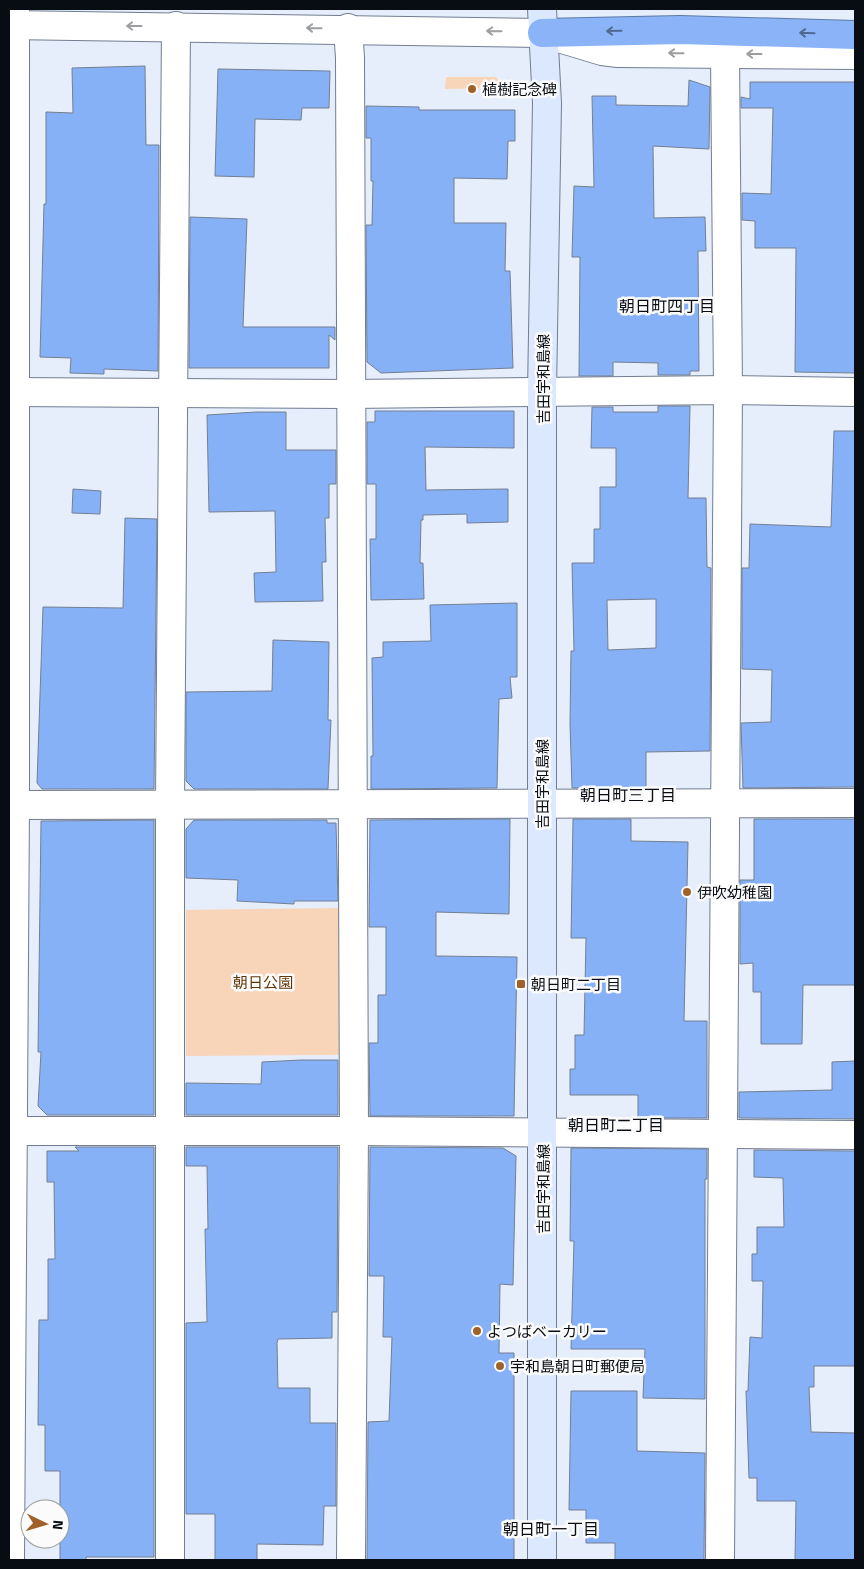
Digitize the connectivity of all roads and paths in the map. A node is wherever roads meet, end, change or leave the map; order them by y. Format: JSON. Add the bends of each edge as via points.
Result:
{"nodes":[{"id":1,"x":13,"y":19,"type":"edge"},
{"id":2,"x":542,"y":21,"type":"edge"},
{"id":3,"x":176,"y":26,"type":"junction"},
{"id":4,"x":348,"y":28,"type":"junction"},
{"id":5,"x":855,"y":35,"type":"edge"},
{"id":6,"x":725,"y":54,"type":"junction"},
{"id":7,"x":855,"y":55,"type":"edge"},
{"id":8,"x":728,"y":390,"type":"junction"},
{"id":9,"x":542,"y":391,"type":"junction"},
{"id":10,"x":11,"y":392,"type":"edge"},
{"id":11,"x":855,"y":392,"type":"edge"},
{"id":12,"x":174,"y":394,"type":"junction"},
{"id":13,"x":349,"y":394,"type":"junction"},
{"id":14,"x":351,"y":803,"type":"junction"},
{"id":15,"x":542,"y":804,"type":"junction"},
{"id":16,"x":724,"y":804,"type":"junction"},
{"id":17,"x":855,"y":804,"type":"edge"},
{"id":18,"x":12,"y":805,"type":"edge"},
{"id":19,"x":170,"y":805,"type":"junction"},
{"id":20,"x":11,"y":1131,"type":"edge"},
{"id":21,"x":170,"y":1131,"type":"junction"},
{"id":22,"x":354,"y":1131,"type":"junction"},
{"id":23,"x":544,"y":1133,"type":"junction"},
{"id":24,"x":723,"y":1135,"type":"junction"},
{"id":25,"x":855,"y":1135,"type":"edge"},
{"id":26,"x":10,"y":1560,"type":"edge"},
{"id":27,"x":170,"y":1560,"type":"edge"},
{"id":28,"x":351,"y":1560,"type":"edge"},
{"id":29,"x":542,"y":1560,"type":"edge"},
{"id":30,"x":720,"y":1560,"type":"edge"}],
"edges":[{"from":3,"to":1,"type":"street","one_way":true},
{"from":1,"to":10,"type":"street"},
{"from":2,"to":4,"type":"street","one_way":true},
{"from":5,"to":2,"type":"highway","one_way":true,"via":[[680,30]]},
{"from":6,"to":2,"type":"street","one_way":true,"via":[[602,51]]},
{"from":2,"to":9,"type":"main road","name":"吉田宇和島線","via":[[547,103]]},
{"from":4,"to":3,"type":"street","one_way":true},
{"from":3,"to":12,"type":"street"},
{"from":4,"to":13,"type":"street"},
{"from":7,"to":6,"type":"street","one_way":true},
{"from":6,"to":8,"type":"street"},
{"from":8,"to":9,"type":"street"},
{"from":8,"to":11,"type":"street"},
{"from":8,"to":16,"type":"street"},
{"from":9,"to":13,"type":"street"},
{"from":9,"to":15,"type":"main road","name":"吉田宇和島線"},
{"from":10,"to":12,"type":"street"},
{"from":10,"to":18,"type":"street"},
{"from":12,"to":13,"type":"street"},
{"from":12,"to":19,"type":"street"},
{"from":13,"to":14,"type":"street"},
{"from":14,"to":15,"type":"street"},
{"from":14,"to":19,"type":"street"},
{"from":14,"to":22,"type":"street"},
{"from":15,"to":16,"type":"street"},
{"from":15,"to":23,"type":"main road","name":"吉田宇和島線"},
{"from":16,"to":17,"type":"street"},
{"from":16,"to":24,"type":"street"},
{"from":18,"to":19,"type":"street"},
{"from":18,"to":20,"type":"street"},
{"from":19,"to":21,"type":"street"},
{"from":20,"to":21,"type":"street"},
{"from":20,"to":26,"type":"street"},
{"from":21,"to":22,"type":"street"},
{"from":21,"to":27,"type":"street"},
{"from":22,"to":23,"type":"street"},
{"from":22,"to":28,"type":"street"},
{"from":23,"to":24,"type":"street"},
{"from":23,"to":29,"type":"main road","name":"吉田宇和島線"},
{"from":24,"to":25,"type":"street"},
{"from":24,"to":30,"type":"street"}]}
